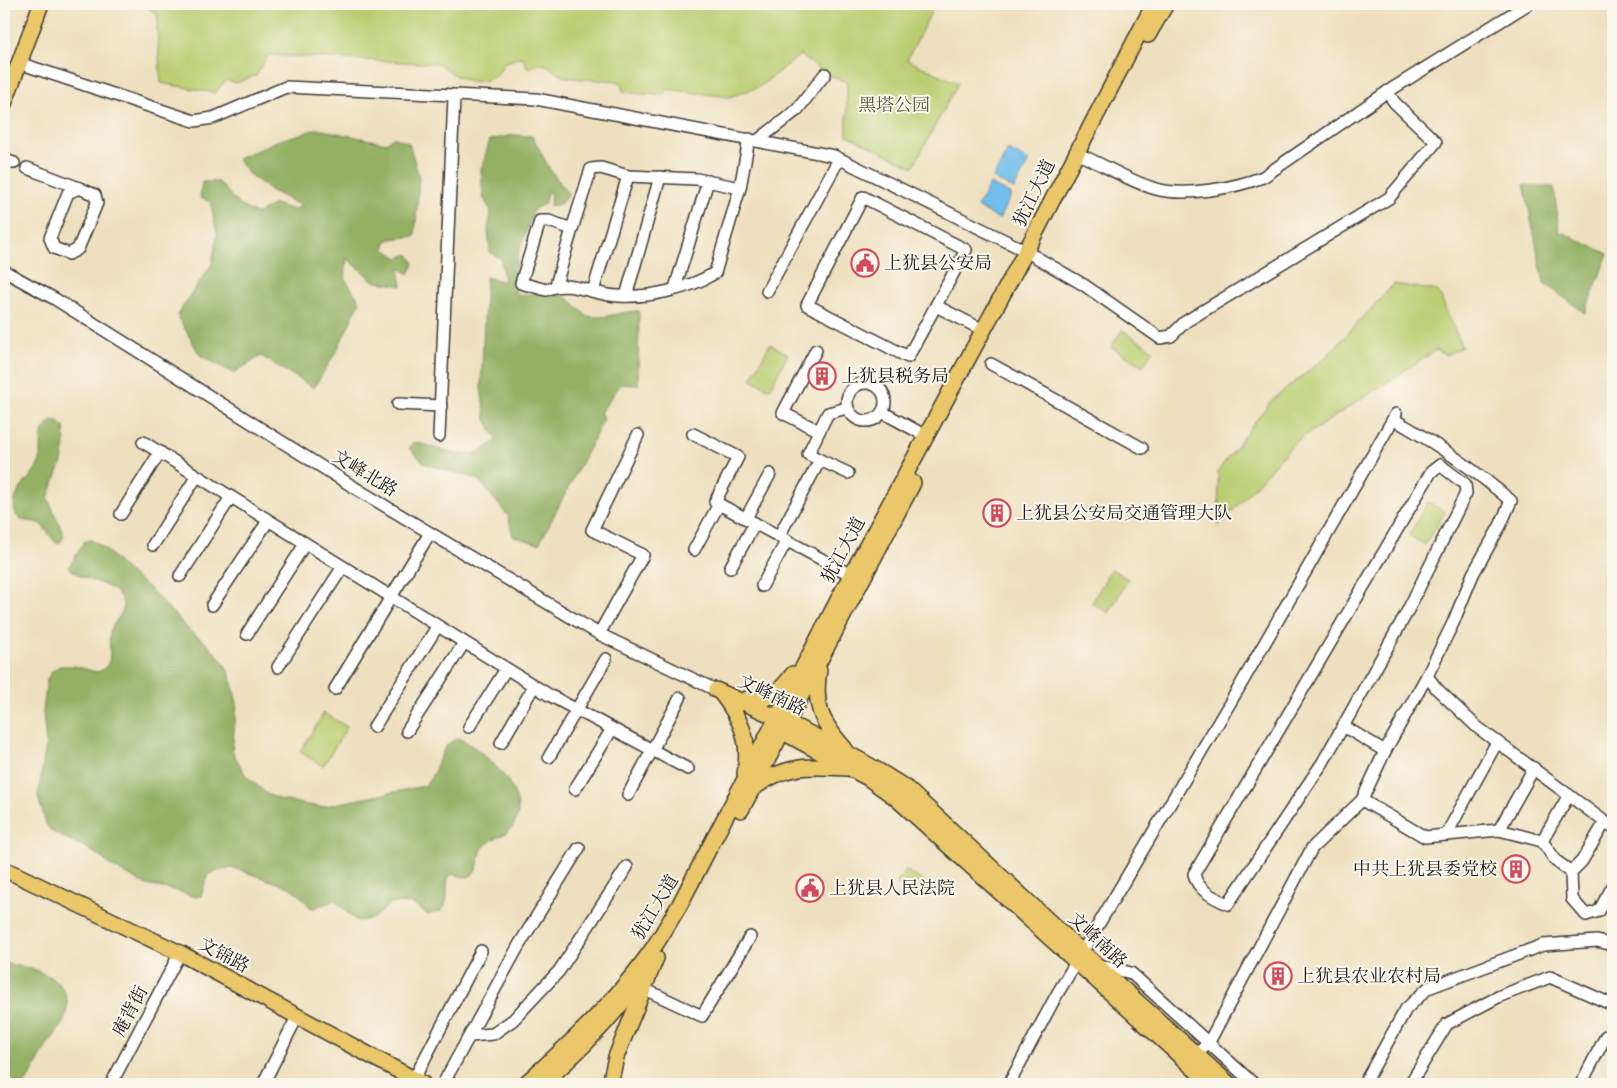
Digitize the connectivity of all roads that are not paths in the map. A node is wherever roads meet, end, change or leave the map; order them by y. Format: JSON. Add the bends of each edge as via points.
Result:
{"nodes":[{"id":1,"x":41,"y":4,"type":"edge"},
{"id":2,"x":1154,"y":4,"type":"edge"},
{"id":3,"x":1166,"y":4,"type":"edge"},
{"id":4,"x":1528,"y":4,"type":"edge"},
{"id":5,"x":19,"y":63,"type":"junction"},
{"id":6,"x":825,"y":74,"type":"dead end"},
{"id":7,"x":7,"y":88,"type":"edge"},
{"id":8,"x":1387,"y":92,"type":"junction"},
{"id":9,"x":454,"y":97,"type":"junction"},
{"id":10,"x":4,"y":104,"type":"edge"},
{"id":11,"x":753,"y":140,"type":"junction"},
{"id":12,"x":1079,"y":154,"type":"junction"},
{"id":13,"x":839,"y":158,"type":"junction"},
{"id":14,"x":27,"y":168,"type":"dead end"},
{"id":15,"x":628,"y":176,"type":"junction"},
{"id":16,"x":660,"y":177,"type":"junction"},
{"id":17,"x":708,"y":181,"type":"junction"},
{"id":18,"x":79,"y":188,"type":"junction"},
{"id":19,"x":740,"y":188,"type":"junction"},
{"id":20,"x":572,"y":229,"type":"junction"},
{"id":21,"x":1030,"y":253,"type":"junction"},
{"id":22,"x":4,"y":271,"type":"edge"},
{"id":23,"x":556,"y":285,"type":"junction"},
{"id":24,"x":676,"y":288,"type":"junction"},
{"id":25,"x":593,"y":291,"type":"junction"},
{"id":26,"x":767,"y":291,"type":"dead end"},
{"id":27,"x":626,"y":296,"type":"junction"},
{"id":28,"x":936,"y":306,"type":"junction"},
{"id":29,"x":983,"y":330,"type":"junction"},
{"id":30,"x":816,"y":350,"type":"dead end"},
{"id":31,"x":991,"y":364,"type":"dead end"},
{"id":32,"x":398,"y":404,"type":"dead end"},
{"id":33,"x":441,"y":406,"type":"junction"},
{"id":34,"x":847,"y":408,"type":"junction"},
{"id":35,"x":882,"y":412,"type":"junction"},
{"id":36,"x":819,"y":432,"type":"junction"},
{"id":37,"x":693,"y":434,"type":"dead end"},
{"id":38,"x":439,"y":436,"type":"dead end"},
{"id":39,"x":638,"y":436,"type":"dead end"},
{"id":40,"x":926,"y":436,"type":"junction"},
{"id":41,"x":143,"y":442,"type":"dead end"},
{"id":42,"x":1142,"y":448,"type":"dead end"},
{"id":43,"x":160,"y":452,"type":"junction"},
{"id":44,"x":820,"y":460,"type":"junction"},
{"id":45,"x":770,"y":474,"type":"dead end"},
{"id":46,"x":848,"y":474,"type":"dead end"},
{"id":47,"x":197,"y":476,"type":"junction"},
{"id":48,"x":231,"y":497,"type":"junction"},
{"id":49,"x":719,"y":504,"type":"junction"},
{"id":50,"x":121,"y":514,"type":"dead end"},
{"id":51,"x":268,"y":521,"type":"junction"},
{"id":52,"x":750,"y":521,"type":"junction"},
{"id":53,"x":430,"y":533,"type":"junction"},
{"id":54,"x":783,"y":538,"type":"junction"},
{"id":55,"x":305,"y":544,"type":"junction"},
{"id":56,"x":153,"y":545,"type":"dead end"},
{"id":57,"x":694,"y":550,"type":"dead end"},
{"id":58,"x":342,"y":568,"type":"junction"},
{"id":59,"x":730,"y":568,"type":"dead end"},
{"id":60,"x":851,"y":575,"type":"junction"},
{"id":61,"x":180,"y":576,"type":"dead end"},
{"id":62,"x":762,"y":586,"type":"dead end"},
{"id":63,"x":392,"y":599,"type":"junction"},
{"id":64,"x":212,"y":605,"type":"dead end"},
{"id":65,"x":437,"y":627,"type":"junction"},
{"id":66,"x":247,"y":634,"type":"dead end"},
{"id":67,"x":599,"y":634,"type":"junction"},
{"id":68,"x":464,"y":643,"type":"junction"},
{"id":69,"x":817,"y":653,"type":"junction"},
{"id":70,"x":606,"y":659,"type":"dead end"},
{"id":71,"x":278,"y":667,"type":"dead end"},
{"id":72,"x":506,"y":669,"type":"junction"},
{"id":73,"x":1427,"y":676,"type":"junction"},
{"id":74,"x":534,"y":686,"type":"junction"},
{"id":75,"x":335,"y":689,"type":"dead end"},
{"id":76,"x":719,"y":691,"type":"junction"},
{"id":77,"x":680,"y":698,"type":"dead end"},
{"id":78,"x":577,"y":710,"type":"junction"},
{"id":79,"x":780,"y":724,"type":"junction"},
{"id":80,"x":1343,"y":726,"type":"junction"},
{"id":81,"x":374,"y":727,"type":"dead end"},
{"id":82,"x":469,"y":727,"type":"dead end"},
{"id":83,"x":612,"y":729,"type":"junction"},
{"id":84,"x":406,"y":731,"type":"dead end"},
{"id":85,"x":501,"y":742,"type":"dead end"},
{"id":86,"x":1498,"y":742,"type":"junction"},
{"id":87,"x":653,"y":750,"type":"junction"},
{"id":88,"x":1385,"y":751,"type":"junction"},
{"id":89,"x":549,"y":757,"type":"dead end"},
{"id":90,"x":851,"y":762,"type":"junction"},
{"id":91,"x":1534,"y":768,"type":"junction"},
{"id":92,"x":688,"y":769,"type":"dead end"},
{"id":93,"x":747,"y":787,"type":"junction"},
{"id":94,"x":575,"y":788,"type":"dead end"},
{"id":95,"x":1569,"y":794,"type":"junction"},
{"id":96,"x":628,"y":795,"type":"dead end"},
{"id":97,"x":1362,"y":800,"type":"junction"},
{"id":98,"x":1609,"y":825,"type":"edge"},
{"id":99,"x":1499,"y":830,"type":"junction"},
{"id":100,"x":1446,"y":835,"type":"junction"},
{"id":101,"x":1542,"y":841,"type":"junction"},
{"id":102,"x":579,"y":848,"type":"dead end"},
{"id":103,"x":627,"y":867,"type":"dead end"},
{"id":104,"x":4,"y":870,"type":"edge"},
{"id":105,"x":1571,"y":872,"type":"junction"},
{"id":106,"x":1613,"y":886,"type":"edge"},
{"id":107,"x":750,"y":937,"type":"dead end"},
{"id":108,"x":1613,"y":945,"type":"edge"},
{"id":109,"x":481,"y":951,"type":"dead end"},
{"id":110,"x":180,"y":953,"type":"junction"},
{"id":111,"x":656,"y":958,"type":"junction"},
{"id":112,"x":1080,"y":958,"type":"junction"},
{"id":113,"x":1095,"y":964,"type":"junction"},
{"id":114,"x":644,"y":989,"type":"junction"},
{"id":115,"x":1613,"y":1005,"type":"edge"},
{"id":116,"x":298,"y":1015,"type":"junction"},
{"id":117,"x":470,"y":1036,"type":"junction"},
{"id":118,"x":1606,"y":1036,"type":"dead end"},
{"id":119,"x":1209,"y":1042,"type":"junction"},
{"id":120,"x":1192,"y":1060,"type":"junction"},
{"id":121,"x":540,"y":1081,"type":"edge"},
{"id":122,"x":415,"y":1083,"type":"edge"},
{"id":123,"x":111,"y":1084,"type":"edge"},
{"id":124,"x":263,"y":1084,"type":"edge"},
{"id":125,"x":444,"y":1084,"type":"edge"},
{"id":126,"x":512,"y":1084,"type":"edge"},
{"id":127,"x":610,"y":1084,"type":"edge"},
{"id":128,"x":1009,"y":1084,"type":"edge"},
{"id":129,"x":1211,"y":1084,"type":"edge"},
{"id":130,"x":1229,"y":1084,"type":"edge"},
{"id":131,"x":1254,"y":1084,"type":"edge"},
{"id":132,"x":1364,"y":1084,"type":"edge"},
{"id":133,"x":1410,"y":1084,"type":"edge"},
{"id":134,"x":1581,"y":1084,"type":"edge"}],
"edges":[{"from":1,"to":5,"type":"main road"},
{"from":2,"to":12,"type":"main road","name":"犹江大道"},
{"from":3,"to":12,"type":"main road","name":"犹江大道"},
{"from":4,"to":8,"type":"street"},
{"from":5,"to":7,"type":"main road"},
{"from":5,"to":9,"type":"street","via":[[194,121],[213,118],[286,87]]},
{"from":6,"to":11,"type":"street","via":[[797,110]]},
{"from":7,"to":10,"type":"main road"},
{"from":8,"to":12,"type":"street","via":[[1263,177],[1246,184],[1178,192],[1157,190]]},
{"from":8,"to":21,"type":"street","via":[[1436,142],[1389,198],[1185,322],[1171,336],[1160,338],[1084,285]]},
{"from":9,"to":11,"type":"street","via":[[536,99]]},
{"from":9,"to":33,"type":"street"},
{"from":11,"to":13,"type":"street"},
{"from":11,"to":19,"type":"street"},
{"from":12,"to":21,"type":"main road","name":"犹江大道"},
{"from":13,"to":21,"type":"street"},
{"from":13,"to":26,"type":"street"},
{"from":14,"to":18,"type":"street"},
{"from":15,"to":16,"type":"street"},
{"from":15,"to":20,"type":"street","via":[[601,168],[591,169]]},
{"from":15,"to":25,"type":"street"},
{"from":16,"to":17,"type":"street"},
{"from":16,"to":27,"type":"street"},
{"from":17,"to":19,"type":"street"},
{"from":17,"to":24,"type":"street"},
{"from":18,"to":18,"type":"street","via":[[95,195],[97,203],[78,249],[69,254],[54,248],[50,238],[68,193]]},
{"from":19,"to":24,"type":"street","via":[[715,273]]},
{"from":20,"to":23,"type":"street"},
{"from":20,"to":23,"type":"street","via":[[540,221],[521,283],[546,290]]},
{"from":21,"to":29,"type":"main road","name":"犹江大道"},
{"from":21,"to":69,"type":"main road","name":"犹江大道"},
{"from":22,"to":53,"type":"street","name":"文峰北路","via":[[55,299]]},
{"from":23,"to":25,"type":"street"},
{"from":24,"to":27,"type":"street","via":[[657,294]]},
{"from":25,"to":27,"type":"street"},
{"from":28,"to":28,"type":"street","via":[[908,357],[807,304],[863,197],[966,250]]},
{"from":28,"to":29,"type":"street"},
{"from":29,"to":40,"type":"main road","name":"犹江大道"},
{"from":30,"to":36,"type":"street","via":[[783,413]]},
{"from":31,"to":42,"type":"street"},
{"from":32,"to":33,"type":"street"},
{"from":33,"to":38,"type":"street"},
{"from":34,"to":35,"type":"street","via":[[861,421],[871,421]]},
{"from":34,"to":35,"type":"street","via":[[847,398],[852,389],[870,384],[882,393],[885,404]]},
{"from":34,"to":36,"type":"street","via":[[828,413]]},
{"from":35,"to":40,"type":"street"},
{"from":36,"to":44,"type":"street","via":[[808,454]]},
{"from":37,"to":49,"type":"street","via":[[738,457],[715,502]]},
{"from":39,"to":67,"type":"street","via":[[592,530],[643,555]]},
{"from":40,"to":60,"type":"main road","name":"犹江大道"},
{"from":41,"to":43,"type":"street"},
{"from":43,"to":47,"type":"street"},
{"from":43,"to":50,"type":"street"},
{"from":44,"to":46,"type":"street"},
{"from":44,"to":54,"type":"street"},
{"from":45,"to":52,"type":"street"},
{"from":47,"to":48,"type":"street"},
{"from":47,"to":56,"type":"street"},
{"from":48,"to":51,"type":"street"},
{"from":48,"to":61,"type":"street"},
{"from":49,"to":52,"type":"street"},
{"from":49,"to":57,"type":"street"},
{"from":51,"to":55,"type":"street"},
{"from":51,"to":64,"type":"street"},
{"from":52,"to":54,"type":"street"},
{"from":52,"to":59,"type":"street"},
{"from":53,"to":63,"type":"street"},
{"from":53,"to":67,"type":"street","name":"文峰北路"},
{"from":54,"to":60,"type":"street"},
{"from":54,"to":62,"type":"street"},
{"from":55,"to":58,"type":"street"},
{"from":55,"to":66,"type":"street"},
{"from":58,"to":63,"type":"street"},
{"from":58,"to":71,"type":"street"},
{"from":60,"to":69,"type":"main road","name":"犹江大道"},
{"from":63,"to":65,"type":"street"},
{"from":63,"to":75,"type":"street"},
{"from":65,"to":68,"type":"street"},
{"from":65,"to":81,"type":"street"},
{"from":67,"to":76,"type":"street","name":"文峰北路"},
{"from":68,"to":72,"type":"street"},
{"from":68,"to":84,"type":"street"},
{"from":69,"to":76,"type":"main road","via":[[766,700],[754,702]]},
{"from":69,"to":79,"type":"main road","name":"犹江大道"},
{"from":69,"to":90,"type":"main road","via":[[819,710]]},
{"from":70,"to":78,"type":"street"},
{"from":72,"to":74,"type":"street"},
{"from":72,"to":82,"type":"street"},
{"from":73,"to":86,"type":"street","via":[[1477,727]]},
{"from":73,"to":88,"type":"street"},
{"from":73,"to":112,"type":"street","via":[[1511,501],[1480,474],[1394,417]]},
{"from":74,"to":78,"type":"street"},
{"from":74,"to":85,"type":"street"},
{"from":76,"to":79,"type":"main road","name":"文峰南路"},
{"from":76,"to":93,"type":"main road","via":[[737,713],[742,726],[748,754]]},
{"from":77,"to":87,"type":"street"},
{"from":78,"to":83,"type":"street"},
{"from":78,"to":89,"type":"street"},
{"from":79,"to":90,"type":"main road","name":"文峰南路"},
{"from":79,"to":93,"type":"main road","name":"犹江大道"},
{"from":80,"to":80,"type":"street","via":[[1323,762],[1228,904],[1213,898],[1195,881],[1194,874],[1431,472],[1440,465],[1465,484],[1466,493],[1406,614]]},
{"from":80,"to":88,"type":"street"},
{"from":83,"to":87,"type":"street"},
{"from":83,"to":94,"type":"street"},
{"from":86,"to":91,"type":"street"},
{"from":86,"to":100,"type":"street"},
{"from":87,"to":92,"type":"street"},
{"from":87,"to":96,"type":"street"},
{"from":88,"to":97,"type":"street"},
{"from":90,"to":93,"type":"main road","via":[[805,766]]},
{"from":90,"to":112,"type":"main road","name":"文峰南路","via":[[924,821]]},
{"from":91,"to":95,"type":"street"},
{"from":91,"to":99,"type":"street"},
{"from":93,"to":111,"type":"main road","name":"犹江大道","via":[[688,910]]},
{"from":93,"to":121,"type":"main road","name":"犹江大道","via":[[648,954]]},
{"from":95,"to":98,"type":"street"},
{"from":95,"to":101,"type":"street"},
{"from":97,"to":100,"type":"street","via":[[1425,837]]},
{"from":97,"to":119,"type":"street","via":[[1312,848]]},
{"from":98,"to":105,"type":"street"},
{"from":99,"to":100,"type":"street"},
{"from":99,"to":101,"type":"street"},
{"from":101,"to":105,"type":"street","via":[[1556,861]]},
{"from":102,"to":117,"type":"street","via":[[519,945]]},
{"from":103,"to":117,"type":"street","via":[[559,971],[513,1020],[493,1034]]},
{"from":104,"to":110,"type":"main road","name":"文锦路"},
{"from":105,"to":106,"type":"street","via":[[1572,899],[1586,916],[1599,911]]},
{"from":107,"to":114,"type":"street","via":[[702,1016]]},
{"from":108,"to":132,"type":"street","via":[[1597,940],[1543,945],[1428,988],[1406,1009]]},
{"from":109,"to":122,"type":"street"},
{"from":110,"to":116,"type":"main road","name":"文锦路"},
{"from":110,"to":123,"type":"street","name":"庵背街"},
{"from":111,"to":114,"type":"main road"},
{"from":111,"to":121,"type":"main road","name":"犹江大道","via":[[614,1016],[577,1054]]},
{"from":112,"to":113,"type":"main road","name":"文峰南路"},
{"from":112,"to":120,"type":"main road","name":"文峰南路"},
{"from":112,"to":128,"type":"street"},
{"from":113,"to":119,"type":"street","via":[[1131,972]]},
{"from":113,"to":120,"type":"main road","name":"文峰南路"},
{"from":114,"to":127,"type":"main road","via":[[616,1057]]},
{"from":115,"to":133,"type":"street","via":[[1550,977],[1500,996],[1447,1024]]},
{"from":116,"to":122,"type":"main road","name":"文锦路"},
{"from":116,"to":124,"type":"street"},
{"from":117,"to":125,"type":"street"},
{"from":118,"to":134,"type":"street"},
{"from":119,"to":120,"type":"street"},
{"from":119,"to":131,"type":"street"},
{"from":120,"to":129,"type":"main road","name":"文峰南路"},
{"from":120,"to":130,"type":"main road","name":"文峰南路"},
{"from":121,"to":126,"type":"main road"}]}
